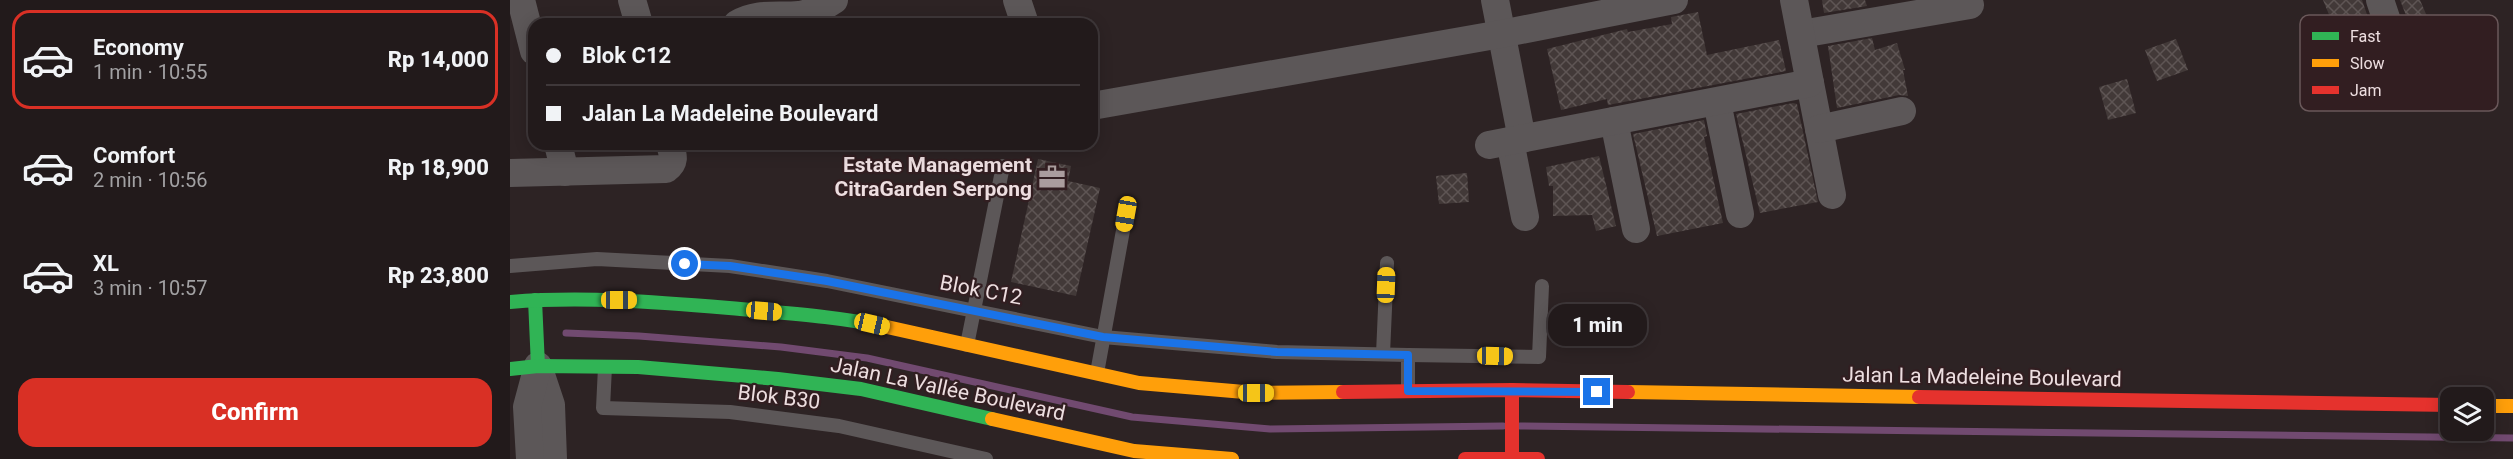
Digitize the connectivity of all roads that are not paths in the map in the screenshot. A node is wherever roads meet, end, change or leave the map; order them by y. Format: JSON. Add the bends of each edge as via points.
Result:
{"nodes":[{"id":1,"x":521,"y":0,"type":"edge"},
{"id":2,"x":632,"y":0,"type":"edge"},
{"id":3,"x":834,"y":0,"type":"edge"},
{"id":4,"x":1017,"y":0,"type":"edge"},
{"id":5,"x":1495,"y":0,"type":"edge"},
{"id":6,"x":1674,"y":0,"type":"edge"},
{"id":7,"x":1794,"y":0,"type":"edge"},
{"id":8,"x":2380,"y":0,"type":"edge"},
{"id":9,"x":1970,"y":5,"type":"dead end"},
{"id":10,"x":2385,"y":15,"type":"edge"},
{"id":11,"x":637,"y":18,"type":"edge"},
{"id":12,"x":751,"y":18,"type":"edge"},
{"id":13,"x":1023,"y":18,"type":"edge"},
{"id":14,"x":528,"y":27,"type":"edge"},
{"id":15,"x":1501,"y":34,"type":"junction"},
{"id":16,"x":1801,"y":34,"type":"junction"},
{"id":17,"x":1810,"y":83,"type":"junction"},
{"id":18,"x":1717,"y":102,"type":"junction"},
{"id":19,"x":1098,"y":105,"type":"edge"},
{"id":20,"x":1902,"y":111,"type":"dead end"},
{"id":21,"x":1614,"y":121,"type":"junction"},
{"id":22,"x":1819,"y":129,"type":"junction"},
{"id":23,"x":1507,"y":142,"type":"junction"},
{"id":24,"x":560,"y":150,"type":"edge"},
{"id":25,"x":672,"y":151,"type":"edge"},
{"id":26,"x":1003,"y":166,"type":"dead end"},
{"id":27,"x":565,"y":172,"type":"junction"},
{"id":28,"x":510,"y":173,"type":"edge"},
{"id":29,"x":1832,"y":195,"type":"dead end"},
{"id":30,"x":1126,"y":214,"type":"dead end"},
{"id":31,"x":1740,"y":214,"type":"dead end"},
{"id":32,"x":1525,"y":217,"type":"dead end"},
{"id":33,"x":1636,"y":229,"type":"dead end"},
{"id":34,"x":1387,"y":262,"type":"dead end"},
{"id":35,"x":510,"y":266,"type":"edge"},
{"id":36,"x":1542,"y":286,"type":"dead end"},
{"id":37,"x":535,"y":300,"type":"junction"},
{"id":38,"x":510,"y":302,"type":"edge"},
{"id":39,"x":974,"y":310,"type":"junction"},
{"id":40,"x":1103,"y":337,"type":"junction"},
{"id":41,"x":967,"y":345,"type":"junction"},
{"id":42,"x":1383,"y":354,"type":"junction"},
{"id":43,"x":1408,"y":355,"type":"junction"},
{"id":44,"x":605,"y":367,"type":"junction"},
{"id":45,"x":524,"y":368,"type":"edge"},
{"id":46,"x":1097,"y":374,"type":"junction"},
{"id":47,"x":1512,"y":390,"type":"junction"},
{"id":48,"x":1408,"y":391,"type":"junction"},
{"id":49,"x":2440,"y":405,"type":"edge"},
{"id":50,"x":2494,"y":406,"type":"edge"},
{"id":51,"x":2513,"y":406,"type":"edge"},
{"id":52,"x":530,"y":459,"type":"edge"},
{"id":53,"x":553,"y":459,"type":"edge"},
{"id":54,"x":986,"y":459,"type":"edge"},
{"id":55,"x":1232,"y":459,"type":"edge"},
{"id":56,"x":1465,"y":459,"type":"edge"},
{"id":57,"x":1512,"y":459,"type":"edge"},
{"id":58,"x":1538,"y":459,"type":"edge"}],
"edges":[{"from":1,"to":14,"type":"street"},
{"from":2,"to":11,"type":"street"},
{"from":3,"to":12,"type":"street","via":[[823,8],[799,15]]},
{"from":4,"to":13,"type":"street"},
{"from":5,"to":15,"type":"street"},
{"from":6,"to":15,"type":"street"},
{"from":7,"to":16,"type":"street"},
{"from":8,"to":10,"type":"street"},
{"from":9,"to":16,"type":"street"},
{"from":15,"to":19,"type":"street"},
{"from":15,"to":23,"type":"street"},
{"from":16,"to":17,"type":"street"},
{"from":17,"to":18,"type":"street"},
{"from":17,"to":22,"type":"street"},
{"from":18,"to":21,"type":"street"},
{"from":18,"to":31,"type":"street"},
{"from":20,"to":22,"type":"street"},
{"from":21,"to":23,"type":"street"},
{"from":21,"to":33,"type":"street"},
{"from":22,"to":29,"type":"street"},
{"from":23,"to":32,"type":"street"},
{"from":24,"to":27,"type":"street"},
{"from":25,"to":27,"type":"street","via":[[671,165],[666,169]]},
{"from":26,"to":39,"type":"lane"},
{"from":27,"to":28,"type":"street"},
{"from":30,"to":40,"type":"lane"},
{"from":34,"to":42,"type":"lane"},
{"from":35,"to":39,"type":"lane","name":"Blok C12","via":[[597,259],[730,266]]},
{"from":36,"to":43,"type":"lane","name":"Blok C12","via":[[1539,357]]},
{"from":37,"to":38,"type":"street"},
{"from":37,"to":41,"type":"street","via":[[640,301],[784,313],[872,324]]},
{"from":37,"to":45,"type":"street"},
{"from":39,"to":40,"type":"lane","name":"Blok C12"},
{"from":39,"to":41,"type":"lane"},
{"from":40,"to":42,"type":"lane","name":"Blok C12","via":[[1277,352]]},
{"from":40,"to":46,"type":"lane"},
{"from":41,"to":46,"type":"street"},
{"from":42,"to":43,"type":"lane","name":"Blok C12"},
{"from":43,"to":48,"type":"lane"},
{"from":44,"to":45,"type":"street","name":"Jalan La Vallée Boulevard"},
{"from":44,"to":54,"type":"lane","name":"Blok B30","via":[[603,408],[730,412],[839,426]]},
{"from":44,"to":55,"type":"street","name":"Jalan La Vallée Boulevard","via":[[861,389],[1134,451]]},
{"from":45,"to":52,"type":"street"},
{"from":45,"to":53,"type":"street","via":[[550,405]]},
{"from":46,"to":48,"type":"street","via":[[1139,383],[1256,393]]},
{"from":47,"to":48,"type":"street"},
{"from":47,"to":49,"type":"street","name":"Jalan La Madeleine Boulevard"},
{"from":47,"to":57,"type":"street"},
{"from":50,"to":51,"type":"street"},
{"from":56,"to":57,"type":"street"},
{"from":57,"to":58,"type":"street"}]}
